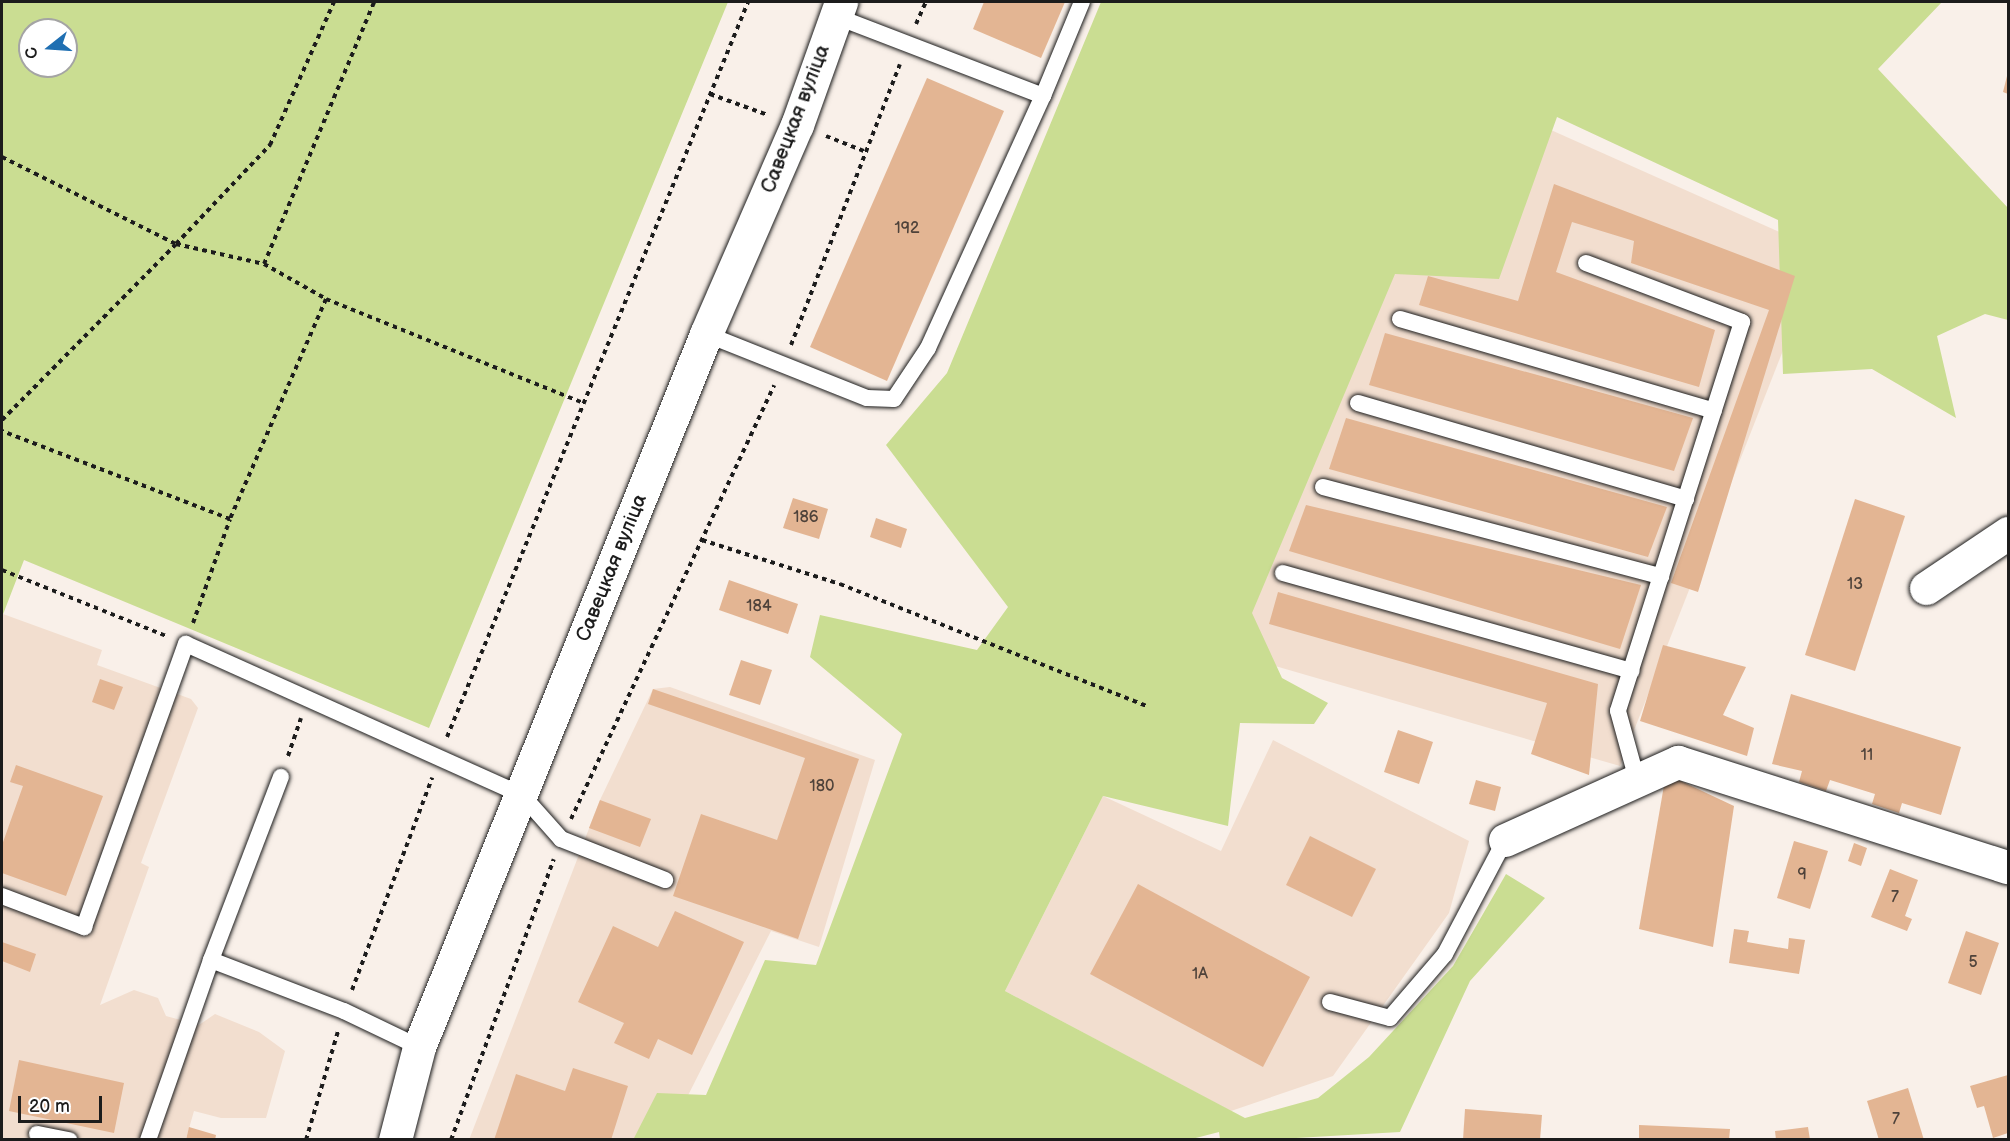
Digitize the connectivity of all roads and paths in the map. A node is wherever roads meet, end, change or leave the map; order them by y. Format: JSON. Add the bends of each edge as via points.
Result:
{"nodes":[{"id":1,"x":334,"y":2,"type":"edge"},
{"id":2,"x":374,"y":2,"type":"edge"},
{"id":3,"x":748,"y":2,"type":"edge"},
{"id":4,"x":926,"y":2,"type":"edge"},
{"id":5,"x":1082,"y":2,"type":"edge"},
{"id":6,"x":838,"y":9,"type":"edge"},
{"id":7,"x":908,"y":44,"type":"junction"},
{"id":8,"x":1043,"y":96,"type":"junction"},
{"id":9,"x":2,"y":157,"type":"edge"},
{"id":10,"x":176,"y":244,"type":"junction"},
{"id":11,"x":1586,"y":263,"type":"dead end"},
{"id":12,"x":264,"y":264,"type":"junction"},
{"id":13,"x":326,"y":299,"type":"junction"},
{"id":14,"x":1400,"y":319,"type":"dead end"},
{"id":15,"x":706,"y":334,"type":"junction"},
{"id":16,"x":783,"y":366,"type":"junction"},
{"id":17,"x":583,"y":403,"type":"junction"},
{"id":18,"x":1358,"y":403,"type":"dead end"},
{"id":19,"x":1713,"y":411,"type":"junction"},
{"id":20,"x":2,"y":420,"type":"edge"},
{"id":21,"x":2,"y":430,"type":"edge"},
{"id":22,"x":1323,"y":487,"type":"dead end"},
{"id":23,"x":1686,"y":499,"type":"junction"},
{"id":24,"x":230,"y":519,"type":"junction"},
{"id":25,"x":2008,"y":533,"type":"edge"},
{"id":26,"x":702,"y":540,"type":"junction"},
{"id":27,"x":2,"y":570,"type":"edge"},
{"id":28,"x":1283,"y":573,"type":"dead end"},
{"id":29,"x":1661,"y":576,"type":"junction"},
{"id":30,"x":1926,"y":588,"type":"dead end"},
{"id":31,"x":186,"y":644,"type":"junction"},
{"id":32,"x":1630,"y":671,"type":"junction"},
{"id":33,"x":308,"y":697,"type":"junction"},
{"id":34,"x":1146,"y":706,"type":"dead end"},
{"id":35,"x":440,"y":755,"type":"junction"},
{"id":36,"x":281,"y":777,"type":"joint"},
{"id":37,"x":1637,"y":780,"type":"junction"},
{"id":38,"x":522,"y":795,"type":"junction"},
{"id":39,"x":561,"y":839,"type":"junction"},
{"id":40,"x":1505,"y":840,"type":"joint"},
{"id":41,"x":2008,"y":867,"type":"edge"},
{"id":42,"x":665,"y":880,"type":"dead end"},
{"id":43,"x":2,"y":896,"type":"edge"},
{"id":44,"x":211,"y":960,"type":"junction"},
{"id":45,"x":1330,"y":1002,"type":"dead end"},
{"id":46,"x":344,"y":1011,"type":"junction"},
{"id":47,"x":418,"y":1047,"type":"junction"},
{"id":48,"x":37,"y":1134,"type":"dead end"},
{"id":49,"x":69,"y":1140,"type":"edge"},
{"id":50,"x":148,"y":1140,"type":"edge"},
{"id":51,"x":306,"y":1140,"type":"edge"},
{"id":52,"x":394,"y":1140,"type":"edge"},
{"id":53,"x":451,"y":1140,"type":"edge"}],
"edges":[{"from":1,"to":10,"type":"path","via":[[270,145]]},
{"from":2,"to":12,"type":"path"},
{"from":3,"to":17,"type":"path"},
{"from":4,"to":7,"type":"path"},
{"from":5,"to":8,"type":"lane"},
{"from":6,"to":7,"type":"lane"},
{"from":6,"to":15,"type":"street","name":"Савецкая вуліца","via":[[796,125]]},
{"from":7,"to":8,"type":"lane"},
{"from":7,"to":16,"type":"path"},
{"from":8,"to":16,"type":"lane","via":[[928,348],[894,399],[867,398]]},
{"from":9,"to":10,"type":"path"},
{"from":10,"to":12,"type":"path"},
{"from":10,"to":20,"type":"path"},
{"from":11,"to":19,"type":"lane","via":[[1742,322]]},
{"from":12,"to":13,"type":"path"},
{"from":13,"to":17,"type":"path"},
{"from":13,"to":24,"type":"path"},
{"from":14,"to":19,"type":"lane"},
{"from":15,"to":16,"type":"lane"},
{"from":15,"to":38,"type":"street","name":"Савецкая вуліца"},
{"from":16,"to":26,"type":"path"},
{"from":17,"to":35,"type":"path"},
{"from":18,"to":23,"type":"lane"},
{"from":19,"to":23,"type":"lane"},
{"from":21,"to":24,"type":"path"},
{"from":22,"to":29,"type":"lane"},
{"from":23,"to":29,"type":"lane"},
{"from":24,"to":31,"type":"path"},
{"from":25,"to":30,"type":"street"},
{"from":26,"to":34,"type":"path","via":[[840,584]]},
{"from":26,"to":39,"type":"path"},
{"from":27,"to":31,"type":"path"},
{"from":28,"to":32,"type":"lane"},
{"from":29,"to":32,"type":"lane"},
{"from":31,"to":33,"type":"lane"},
{"from":31,"to":43,"type":"lane","via":[[84,927]]},
{"from":32,"to":37,"type":"lane","via":[[1618,711]]},
{"from":33,"to":35,"type":"lane"},
{"from":33,"to":36,"type":"path"},
{"from":35,"to":38,"type":"lane"},
{"from":35,"to":46,"type":"path"},
{"from":36,"to":44,"type":"lane"},
{"from":37,"to":40,"type":"street"},
{"from":37,"to":41,"type":"street","via":[[1678,762]]},
{"from":38,"to":39,"type":"lane"},
{"from":38,"to":47,"type":"street","name":"Савецкая вуліца"},
{"from":39,"to":42,"type":"lane"},
{"from":39,"to":53,"type":"path"},
{"from":40,"to":45,"type":"lane","via":[[1445,954],[1390,1018]]},
{"from":44,"to":46,"type":"lane"},
{"from":44,"to":50,"type":"lane"},
{"from":46,"to":47,"type":"lane"},
{"from":46,"to":51,"type":"path"},
{"from":47,"to":52,"type":"street","name":"Савецкая вуліца"},
{"from":48,"to":49,"type":"lane"}]}
